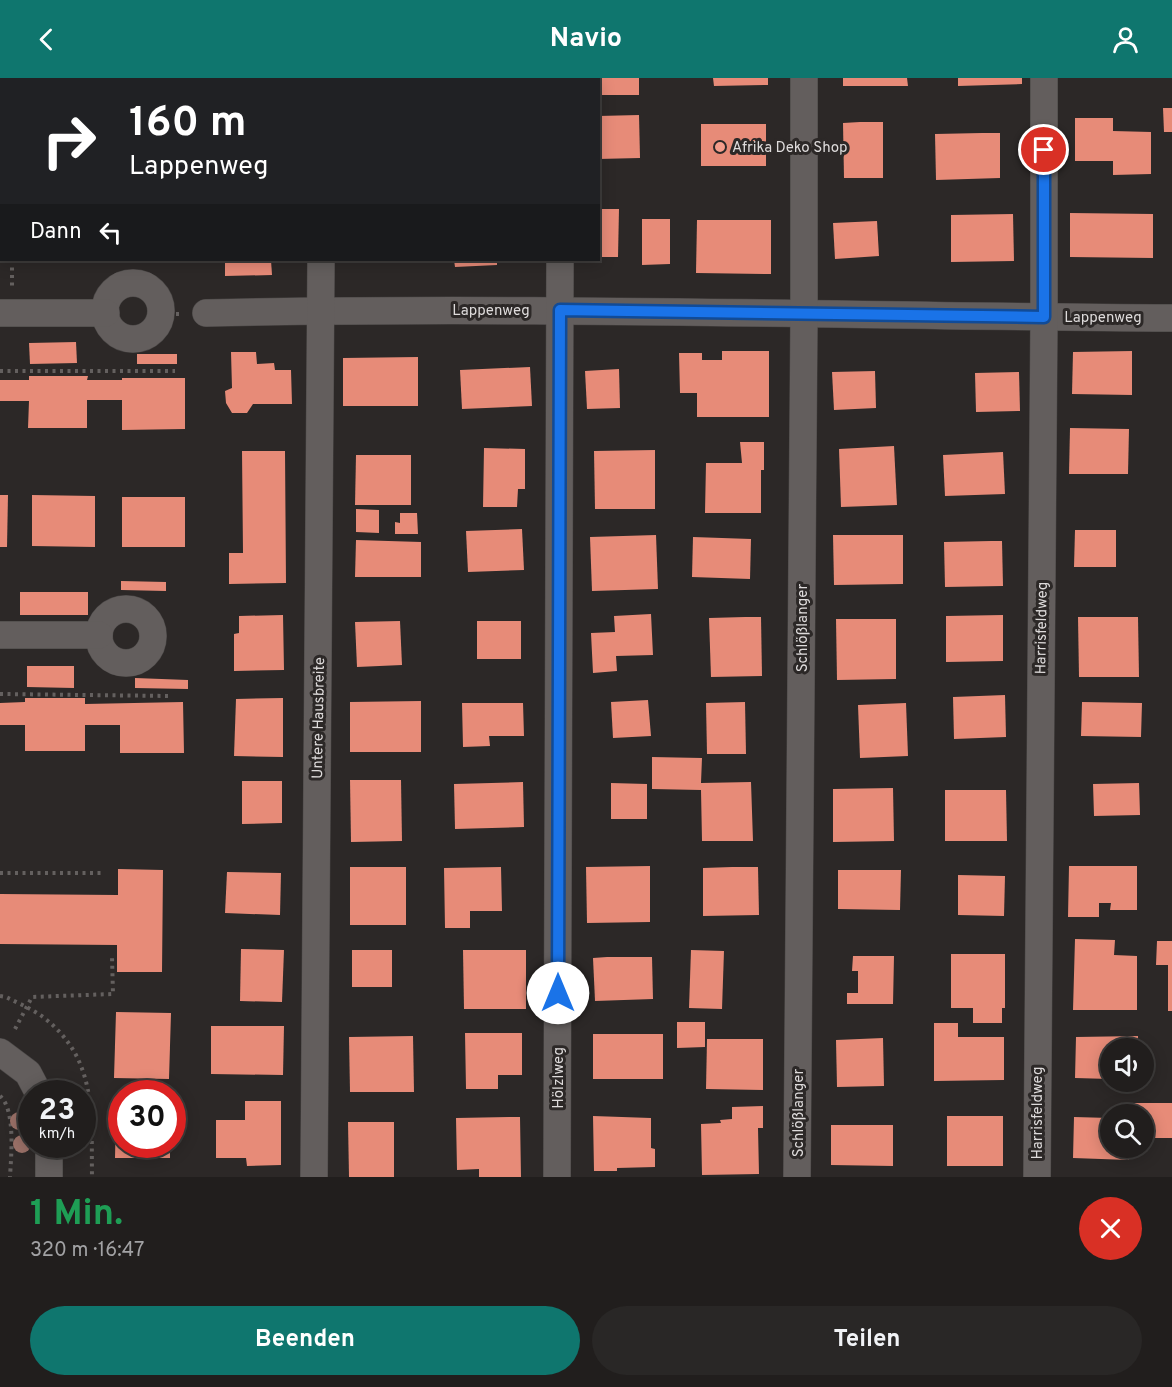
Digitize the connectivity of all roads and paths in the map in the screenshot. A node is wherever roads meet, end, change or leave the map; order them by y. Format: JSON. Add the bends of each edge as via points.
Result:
{"nodes":[{"id":1,"x":804,"y":78,"type":"edge"},
{"id":2,"x":1044,"y":78,"type":"edge"},
{"id":3,"x":321,"y":261,"type":"edge"},
{"id":4,"x":560,"y":261,"type":"edge"},
{"id":5,"x":560,"y":310,"type":"junction"},
{"id":6,"x":322,"y":311,"type":"junction"},
{"id":7,"x":0,"y":313,"type":"edge"},
{"id":8,"x":106,"y":313,"type":"dead end"},
{"id":9,"x":206,"y":313,"type":"dead end"},
{"id":10,"x":804,"y":315,"type":"junction"},
{"id":11,"x":1044,"y":317,"type":"junction"},
{"id":12,"x":1172,"y":318,"type":"edge"},
{"id":13,"x":0,"y":371,"type":"edge"},
{"id":14,"x":175,"y":371,"type":"dead end"},
{"id":15,"x":0,"y":635,"type":"edge"},
{"id":16,"x":99,"y":635,"type":"dead end"},
{"id":17,"x":0,"y":694,"type":"edge"},
{"id":18,"x":171,"y":696,"type":"dead end"},
{"id":19,"x":0,"y":873,"type":"edge"},
{"id":20,"x":104,"y":873,"type":"dead end"},
{"id":21,"x":112,"y":957,"type":"dead end"},
{"id":22,"x":0,"y":996,"type":"edge"},
{"id":23,"x":26,"y":1007,"type":"junction"},
{"id":24,"x":1,"y":1053,"type":"edge"},
{"id":25,"x":32,"y":1080,"type":"edge"},
{"id":26,"x":0,"y":1096,"type":"edge"},
{"id":27,"x":49,"y":1158,"type":"edge"},
{"id":28,"x":10,"y":1177,"type":"edge"},
{"id":29,"x":49,"y":1177,"type":"edge"},
{"id":30,"x":92,"y":1177,"type":"edge"},
{"id":31,"x":314,"y":1177,"type":"edge"},
{"id":32,"x":557,"y":1177,"type":"edge"},
{"id":33,"x":797,"y":1177,"type":"edge"},
{"id":34,"x":1037,"y":1177,"type":"edge"}],
"edges":[{"from":1,"to":10,"type":"street","name":"Schlößlanger"},
{"from":2,"to":11,"type":"street","name":"Harrisfeldweg"},
{"from":3,"to":6,"type":"street","name":"Untere Hausbreite"},
{"from":4,"to":5,"type":"street","name":"Hölzlweg"},
{"from":5,"to":6,"type":"street","name":"Lappenweg"},
{"from":5,"to":10,"type":"street","name":"Lappenweg"},
{"from":5,"to":32,"type":"street","name":"Hölzlweg"},
{"from":6,"to":9,"type":"street","name":"Lappenweg"},
{"from":6,"to":31,"type":"street","name":"Untere Hausbreite"},
{"from":7,"to":8,"type":"street"},
{"from":10,"to":11,"type":"street","name":"Lappenweg"},
{"from":10,"to":33,"type":"street","name":"Schlößlanger"},
{"from":11,"to":12,"type":"street","name":"Lappenweg"},
{"from":11,"to":34,"type":"street","name":"Harrisfeldweg"},
{"from":13,"to":14,"type":"path"},
{"from":15,"to":16,"type":"street"},
{"from":17,"to":18,"type":"path"},
{"from":19,"to":20,"type":"path"},
{"from":21,"to":23,"type":"path","via":[[113,994],[32,997]]},
{"from":22,"to":23,"type":"path"},
{"from":23,"to":24,"type":"path"},
{"from":23,"to":30,"type":"path","via":[[42,1016],[69,1042],[83,1070],[91,1102]]},
{"from":24,"to":25,"type":"street"},
{"from":26,"to":28,"type":"path","via":[[6,1101],[11,1131]]},
{"from":27,"to":29,"type":"street"}]}
